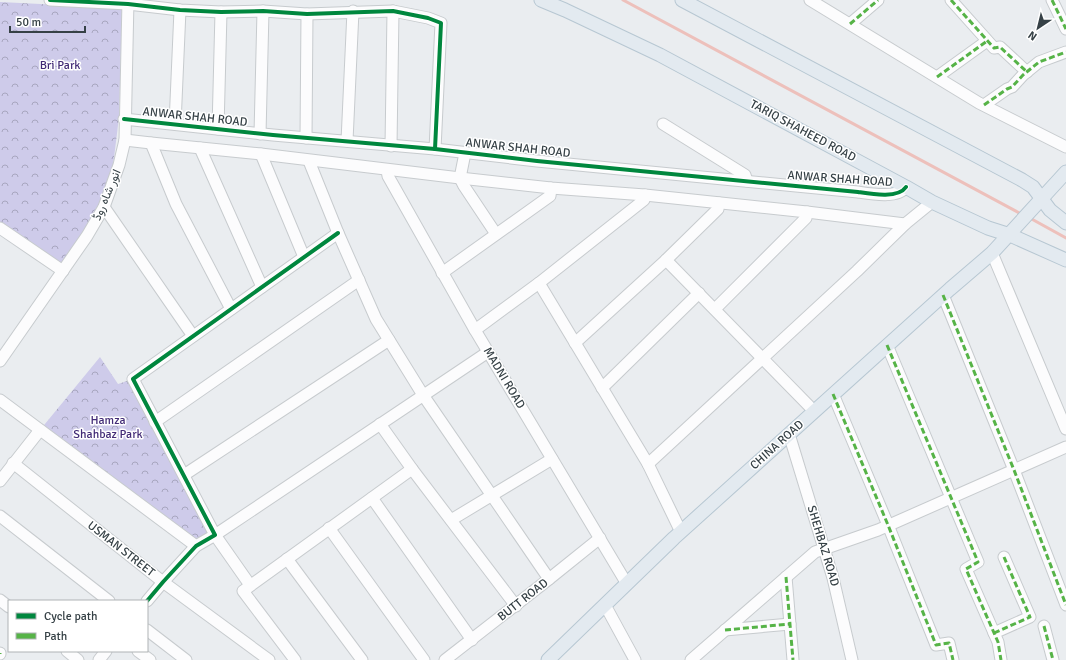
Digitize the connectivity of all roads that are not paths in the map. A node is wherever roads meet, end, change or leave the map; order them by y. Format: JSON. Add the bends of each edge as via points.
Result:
{"nodes":[{"id":1,"x":50,"y":0,"type":"edge"},
{"id":2,"x":540,"y":0,"type":"edge"},
{"id":3,"x":682,"y":0,"type":"edge"},
{"id":4,"x":810,"y":0,"type":"edge"},
{"id":5,"x":878,"y":0,"type":"edge"},
{"id":6,"x":951,"y":0,"type":"edge"},
{"id":7,"x":1052,"y":0,"type":"edge"},
{"id":8,"x":128,"y":2,"type":"edge"},
{"id":9,"x":180,"y":10,"type":"junction"},
{"id":10,"x":263,"y":11,"type":"junction"},
{"id":11,"x":393,"y":11,"type":"junction"},
{"id":12,"x":221,"y":12,"type":"junction"},
{"id":13,"x":353,"y":12,"type":"junction"},
{"id":14,"x":307,"y":14,"type":"junction"},
{"id":15,"x":850,"y":24,"type":"junction"},
{"id":16,"x":1066,"y":30,"type":"edge"},
{"id":17,"x":987,"y":41,"type":"junction"},
{"id":18,"x":1066,"y":52,"type":"edge"},
{"id":19,"x":1027,"y":72,"type":"junction"},
{"id":20,"x":937,"y":77,"type":"junction"},
{"id":21,"x":984,"y":105,"type":"junction"},
{"id":22,"x":124,"y":119,"type":"junction"},
{"id":23,"x":175,"y":124,"type":"junction"},
{"id":24,"x":663,"y":124,"type":"dead end"},
{"id":25,"x":218,"y":129,"type":"junction"},
{"id":26,"x":260,"y":134,"type":"junction"},
{"id":27,"x":306,"y":138,"type":"junction"},
{"id":28,"x":125,"y":140,"type":"junction"},
{"id":29,"x":347,"y":142,"type":"junction"},
{"id":30,"x":151,"y":143,"type":"junction"},
{"id":31,"x":391,"y":146,"type":"junction"},
{"id":32,"x":1066,"y":146,"type":"edge"},
{"id":33,"x":200,"y":148,"type":"junction"},
{"id":34,"x":435,"y":149,"type":"junction"},
{"id":35,"x":465,"y":153,"type":"junction"},
{"id":36,"x":261,"y":154,"type":"junction"},
{"id":37,"x":309,"y":161,"type":"junction"},
{"id":38,"x":387,"y":170,"type":"junction"},
{"id":39,"x":1066,"y":172,"type":"edge"},
{"id":40,"x":460,"y":178,"type":"junction"},
{"id":41,"x":747,"y":181,"type":"junction"},
{"id":42,"x":906,"y":187,"type":"junction"},
{"id":43,"x":551,"y":188,"type":"junction"},
{"id":44,"x":645,"y":195,"type":"junction"},
{"id":45,"x":1041,"y":199,"type":"junction"},
{"id":46,"x":932,"y":202,"type":"junction"},
{"id":47,"x":719,"y":203,"type":"junction"},
{"id":48,"x":104,"y":207,"type":"junction"},
{"id":49,"x":807,"y":212,"type":"junction"},
{"id":50,"x":1066,"y":223,"type":"edge"},
{"id":51,"x":905,"y":224,"type":"junction"},
{"id":52,"x":0,"y":228,"type":"edge"},
{"id":53,"x":1013,"y":231,"type":"junction"},
{"id":54,"x":338,"y":233,"type":"junction"},
{"id":55,"x":496,"y":234,"type":"junction"},
{"id":56,"x":992,"y":253,"type":"junction"},
{"id":57,"x":304,"y":257,"type":"junction"},
{"id":58,"x":666,"y":260,"type":"junction"},
{"id":59,"x":1066,"y":260,"type":"edge"},
{"id":60,"x":63,"y":271,"type":"junction"},
{"id":61,"x":442,"y":272,"type":"junction"},
{"id":62,"x":359,"y":280,"type":"junction"},
{"id":63,"x":539,"y":283,"type":"junction"},
{"id":64,"x":262,"y":287,"type":"junction"},
{"id":65,"x":699,"y":293,"type":"junction"},
{"id":66,"x":943,"y":294,"type":"junction"},
{"id":67,"x":231,"y":309,"type":"junction"},
{"id":68,"x":715,"y":309,"type":"junction"},
{"id":69,"x":475,"y":330,"type":"junction"},
{"id":70,"x":193,"y":336,"type":"junction"},
{"id":71,"x":389,"y":340,"type":"junction"},
{"id":72,"x":575,"y":343,"type":"junction"},
{"id":73,"x":887,"y":345,"type":"junction"},
{"id":74,"x":488,"y":352,"type":"junction"},
{"id":75,"x":764,"y":358,"type":"junction"},
{"id":76,"x":0,"y":361,"type":"edge"},
{"id":77,"x":602,"y":388,"type":"junction"},
{"id":78,"x":833,"y":394,"type":"junction"},
{"id":79,"x":423,"y":395,"type":"junction"},
{"id":80,"x":0,"y":400,"type":"edge"},
{"id":81,"x":814,"y":411,"type":"junction"},
{"id":82,"x":155,"y":422,"type":"junction"},
{"id":83,"x":380,"y":424,"type":"junction"},
{"id":84,"x":1066,"y":429,"type":"edge"},
{"id":85,"x":40,"y":430,"type":"junction"},
{"id":86,"x":789,"y":434,"type":"junction"},
{"id":87,"x":1066,"y":447,"type":"edge"},
{"id":88,"x":552,"y":459,"type":"junction"},
{"id":89,"x":13,"y":463,"type":"junction"},
{"id":90,"x":648,"y":464,"type":"junction"},
{"id":91,"x":412,"y":469,"type":"junction"},
{"id":92,"x":1014,"y":470,"type":"junction"},
{"id":93,"x":184,"y":475,"type":"junction"},
{"id":94,"x":0,"y":480,"type":"edge"},
{"id":95,"x":492,"y":496,"type":"junction"},
{"id":96,"x":952,"y":497,"type":"junction"},
{"id":97,"x":372,"y":498,"type":"junction"},
{"id":98,"x":0,"y":516,"type":"edge"},
{"id":99,"x":451,"y":520,"type":"junction"},
{"id":100,"x":888,"y":525,"type":"junction"},
{"id":101,"x":329,"y":528,"type":"junction"},
{"id":102,"x":681,"y":532,"type":"junction"},
{"id":103,"x":215,"y":535,"type":"junction"},
{"id":104,"x":600,"y":538,"type":"junction"},
{"id":105,"x":196,"y":546,"type":"junction"},
{"id":106,"x":823,"y":549,"type":"junction"},
{"id":107,"x":1004,"y":557,"type":"dead end"},
{"id":108,"x":287,"y":559,"type":"junction"},
{"id":109,"x":786,"y":576,"type":"junction"},
{"id":110,"x":549,"y":579,"type":"junction"},
{"id":111,"x":163,"y":582,"type":"junction"},
{"id":112,"x":627,"y":584,"type":"junction"},
{"id":113,"x":250,"y":585,"type":"junction"},
{"id":114,"x":0,"y":600,"type":"edge"},
{"id":115,"x":108,"y":600,"type":"edge"},
{"id":116,"x":148,"y":600,"type":"edge"},
{"id":117,"x":605,"y":605,"type":"junction"},
{"id":118,"x":1066,"y":605,"type":"edge"},
{"id":119,"x":8,"y":606,"type":"edge"},
{"id":120,"x":516,"y":606,"type":"junction"},
{"id":121,"x":790,"y":624,"type":"junction"},
{"id":122,"x":1044,"y":626,"type":"dead end"},
{"id":123,"x":725,"y":630,"type":"junction"},
{"id":124,"x":148,"y":631,"type":"edge"},
{"id":125,"x":994,"y":633,"type":"junction"},
{"id":126,"x":472,"y":640,"type":"junction"},
{"id":127,"x":68,"y":652,"type":"edge"},
{"id":128,"x":105,"y":652,"type":"edge"},
{"id":129,"x":139,"y":652,"type":"edge"},
{"id":130,"x":78,"y":660,"type":"edge"},
{"id":131,"x":98,"y":660,"type":"edge"},
{"id":132,"x":150,"y":660,"type":"edge"},
{"id":133,"x":186,"y":660,"type":"edge"},
{"id":134,"x":269,"y":660,"type":"edge"},
{"id":135,"x":295,"y":660,"type":"edge"},
{"id":136,"x":362,"y":660,"type":"edge"},
{"id":137,"x":424,"y":660,"type":"edge"},
{"id":138,"x":446,"y":660,"type":"edge"},
{"id":139,"x":548,"y":660,"type":"edge"},
{"id":140,"x":635,"y":660,"type":"edge"},
{"id":141,"x":691,"y":660,"type":"edge"},
{"id":142,"x":793,"y":660,"type":"edge"},
{"id":143,"x":852,"y":660,"type":"edge"},
{"id":144,"x":953,"y":660,"type":"edge"},
{"id":145,"x":1001,"y":660,"type":"edge"},
{"id":146,"x":1053,"y":660,"type":"edge"}],
"edges":[{"from":1,"to":8,"type":"street"},
{"from":2,"to":42,"type":"main road","name":"TARIQ SHAHEED ROAD","via":[[660,55]]},
{"from":3,"to":45,"type":"main road","via":[[1022,180],[1033,187]]},
{"from":4,"to":15,"type":"street"},
{"from":5,"to":15,"type":"street"},
{"from":6,"to":17,"type":"street"},
{"from":7,"to":16,"type":"street"},
{"from":8,"to":9,"type":"street"},
{"from":8,"to":22,"type":"street","name":"انور شاہ روڈ"},
{"from":9,"to":12,"type":"street"},
{"from":9,"to":23,"type":"street"},
{"from":10,"to":12,"type":"street"},
{"from":10,"to":14,"type":"street"},
{"from":10,"to":26,"type":"street"},
{"from":11,"to":13,"type":"street"},
{"from":11,"to":31,"type":"street"},
{"from":11,"to":34,"type":"street","via":[[441,23]]},
{"from":12,"to":25,"type":"street"},
{"from":13,"to":14,"type":"street"},
{"from":13,"to":29,"type":"street"},
{"from":14,"to":27,"type":"street"},
{"from":15,"to":20,"type":"street"},
{"from":17,"to":19,"type":"street","via":[[994,48],[1000,47]]},
{"from":17,"to":20,"type":"street"},
{"from":18,"to":19,"type":"street","via":[[1039,62]]},
{"from":19,"to":21,"type":"street","via":[[1012,87]]},
{"from":20,"to":21,"type":"street"},
{"from":21,"to":32,"type":"street"},
{"from":22,"to":23,"type":"street","name":"ANWAR SHAH ROAD"},
{"from":22,"to":28,"type":"street","name":"انور شاہ روڈ"},
{"from":23,"to":25,"type":"street","name":"ANWAR SHAH ROAD"},
{"from":24,"to":41,"type":"street","via":[[745,175]]},
{"from":25,"to":26,"type":"street","name":"ANWAR SHAH ROAD"},
{"from":26,"to":27,"type":"street","name":"ANWAR SHAH ROAD"},
{"from":27,"to":29,"type":"street","name":"ANWAR SHAH ROAD"},
{"from":28,"to":30,"type":"street"},
{"from":28,"to":48,"type":"street","name":"انور شاہ روڈ"},
{"from":29,"to":31,"type":"street","name":"ANWAR SHAH ROAD"},
{"from":30,"to":33,"type":"street"},
{"from":30,"to":67,"type":"street","via":[[176,204]]},
{"from":31,"to":34,"type":"street","name":"ANWAR SHAH ROAD"},
{"from":33,"to":36,"type":"street"},
{"from":33,"to":64,"type":"street"},
{"from":34,"to":35,"type":"street","name":"ANWAR SHAH ROAD"},
{"from":35,"to":40,"type":"street"},
{"from":35,"to":41,"type":"street","name":"ANWAR SHAH ROAD"},
{"from":36,"to":37,"type":"street"},
{"from":36,"to":57,"type":"street"},
{"from":37,"to":38,"type":"street"},
{"from":37,"to":54,"type":"street"},
{"from":38,"to":40,"type":"street"},
{"from":38,"to":61,"type":"street","name":"MADNI ROAD"},
{"from":39,"to":45,"type":"main road"},
{"from":40,"to":43,"type":"street"},
{"from":40,"to":55,"type":"street"},
{"from":41,"to":42,"type":"street","name":"ANWAR SHAH ROAD","via":[[875,194],[900,193]]},
{"from":42,"to":46,"type":"main road","name":"TARIQ SHAHEED ROAD"},
{"from":43,"to":44,"type":"street"},
{"from":43,"to":55,"type":"street","via":[[550,196]]},
{"from":44,"to":47,"type":"street"},
{"from":44,"to":63,"type":"street","via":[[644,200]]},
{"from":45,"to":50,"type":"main road"},
{"from":45,"to":53,"type":"main road","name":"CHINA ROAD"},
{"from":46,"to":51,"type":"street"},
{"from":46,"to":53,"type":"main road","name":"TARIQ SHAHEED ROAD","via":[[988,228]]},
{"from":47,"to":49,"type":"street"},
{"from":47,"to":58,"type":"street","via":[[718,209]]},
{"from":48,"to":60,"type":"street","name":"انور شاہ روڈ"},
{"from":48,"to":70,"type":"street"},
{"from":49,"to":51,"type":"street"},
{"from":49,"to":68,"type":"street","via":[[806,218]]},
{"from":51,"to":75,"type":"street"},
{"from":52,"to":60,"type":"street"},
{"from":53,"to":56,"type":"main road","name":"CHINA ROAD"},
{"from":53,"to":59,"type":"main road","name":"TARIQ SHAHEED ROAD"},
{"from":54,"to":57,"type":"street"},
{"from":54,"to":62,"type":"street"},
{"from":55,"to":61,"type":"street"},
{"from":56,"to":66,"type":"main road","name":"CHINA ROAD"},
{"from":56,"to":84,"type":"street"},
{"from":57,"to":64,"type":"street"},
{"from":58,"to":65,"type":"street"},
{"from":58,"to":72,"type":"street"},
{"from":60,"to":76,"type":"street","name":"انور شاہ روڈ"},
{"from":61,"to":69,"type":"street","name":"MADNI ROAD"},
{"from":62,"to":71,"type":"street","via":[[376,319]]},
{"from":62,"to":82,"type":"street"},
{"from":63,"to":69,"type":"street"},
{"from":63,"to":72,"type":"street"},
{"from":64,"to":67,"type":"street"},
{"from":65,"to":68,"type":"street"},
{"from":65,"to":77,"type":"street"},
{"from":66,"to":73,"type":"main road","name":"CHINA ROAD"},
{"from":66,"to":92,"type":"street"},
{"from":67,"to":70,"type":"street"},
{"from":68,"to":75,"type":"street"},
{"from":69,"to":74,"type":"street","name":"MADNI ROAD"},
{"from":70,"to":82,"type":"street","via":[[133,379]]},
{"from":71,"to":79,"type":"street"},
{"from":71,"to":93,"type":"street"},
{"from":72,"to":77,"type":"street"},
{"from":73,"to":78,"type":"main road","name":"CHINA ROAD"},
{"from":73,"to":96,"type":"street"},
{"from":74,"to":79,"type":"street"},
{"from":74,"to":88,"type":"street","name":"MADNI ROAD"},
{"from":75,"to":81,"type":"street"},
{"from":75,"to":90,"type":"street"},
{"from":77,"to":90,"type":"street"},
{"from":78,"to":81,"type":"main road","name":"CHINA ROAD"},
{"from":78,"to":100,"type":"street"},
{"from":79,"to":83,"type":"street"},
{"from":79,"to":95,"type":"street"},
{"from":80,"to":85,"type":"street"},
{"from":81,"to":86,"type":"main road","name":"CHINA ROAD"},
{"from":82,"to":93,"type":"street"},
{"from":83,"to":91,"type":"street"},
{"from":83,"to":103,"type":"street"},
{"from":85,"to":89,"type":"street"},
{"from":85,"to":105,"type":"street"},
{"from":86,"to":102,"type":"main road","name":"CHINA ROAD"},
{"from":86,"to":106,"type":"street","name":"SHEHBAZ ROAD"},
{"from":87,"to":92,"type":"street"},
{"from":88,"to":95,"type":"street"},
{"from":88,"to":104,"type":"street","name":"MADNI ROAD"},
{"from":89,"to":94,"type":"street"},
{"from":89,"to":111,"type":"street","name":"USMAN STREET"},
{"from":90,"to":102,"type":"street"},
{"from":91,"to":97,"type":"street"},
{"from":91,"to":99,"type":"street"},
{"from":92,"to":96,"type":"street"},
{"from":92,"to":118,"type":"street"},
{"from":93,"to":103,"type":"street"},
{"from":95,"to":99,"type":"street"},
{"from":95,"to":110,"type":"street"},
{"from":96,"to":100,"type":"street"},
{"from":96,"to":125,"type":"street","via":[[978,562],[966,569]]},
{"from":97,"to":101,"type":"street"},
{"from":97,"to":126,"type":"street"},
{"from":98,"to":115,"type":"street"},
{"from":99,"to":120,"type":"street"},
{"from":100,"to":106,"type":"street"},
{"from":100,"to":144,"type":"street","via":[[936,644],[948,643]]},
{"from":101,"to":108,"type":"street"},
{"from":101,"to":137,"type":"street"},
{"from":102,"to":112,"type":"main road","name":"CHINA ROAD"},
{"from":103,"to":105,"type":"street"},
{"from":103,"to":113,"type":"street"},
{"from":104,"to":110,"type":"street","name":"BUTT ROAD"},
{"from":104,"to":112,"type":"street","name":"MADNI ROAD"},
{"from":105,"to":111,"type":"street"},
{"from":106,"to":109,"type":"street","via":[[815,552]]},
{"from":106,"to":143,"type":"street","name":"SHEHBAZ ROAD","via":[[833,578]]},
{"from":107,"to":125,"type":"street","via":[[1030,618]]},
{"from":108,"to":113,"type":"street"},
{"from":108,"to":136,"type":"street"},
{"from":109,"to":121,"type":"street"},
{"from":109,"to":123,"type":"street"},
{"from":110,"to":120,"type":"street","name":"BUTT ROAD"},
{"from":111,"to":116,"type":"street"},
{"from":111,"to":134,"type":"street","name":"USMAN STREET"},
{"from":112,"to":117,"type":"main road","name":"CHINA ROAD"},
{"from":113,"to":135,"type":"street","via":[[243,591]]},
{"from":114,"to":119,"type":"street"},
{"from":117,"to":139,"type":"main road","name":"CHINA ROAD"},
{"from":117,"to":140,"type":"street"},
{"from":120,"to":126,"type":"street","name":"BUTT ROAD"},
{"from":121,"to":123,"type":"street"},
{"from":121,"to":142,"type":"street"},
{"from":122,"to":146,"type":"street"},
{"from":123,"to":141,"type":"street"},
{"from":124,"to":133,"type":"street"},
{"from":125,"to":145,"type":"street"},
{"from":126,"to":138,"type":"street","name":"BUTT ROAD"},
{"from":127,"to":130,"type":"street"},
{"from":128,"to":131,"type":"street"},
{"from":129,"to":132,"type":"street"}]}
